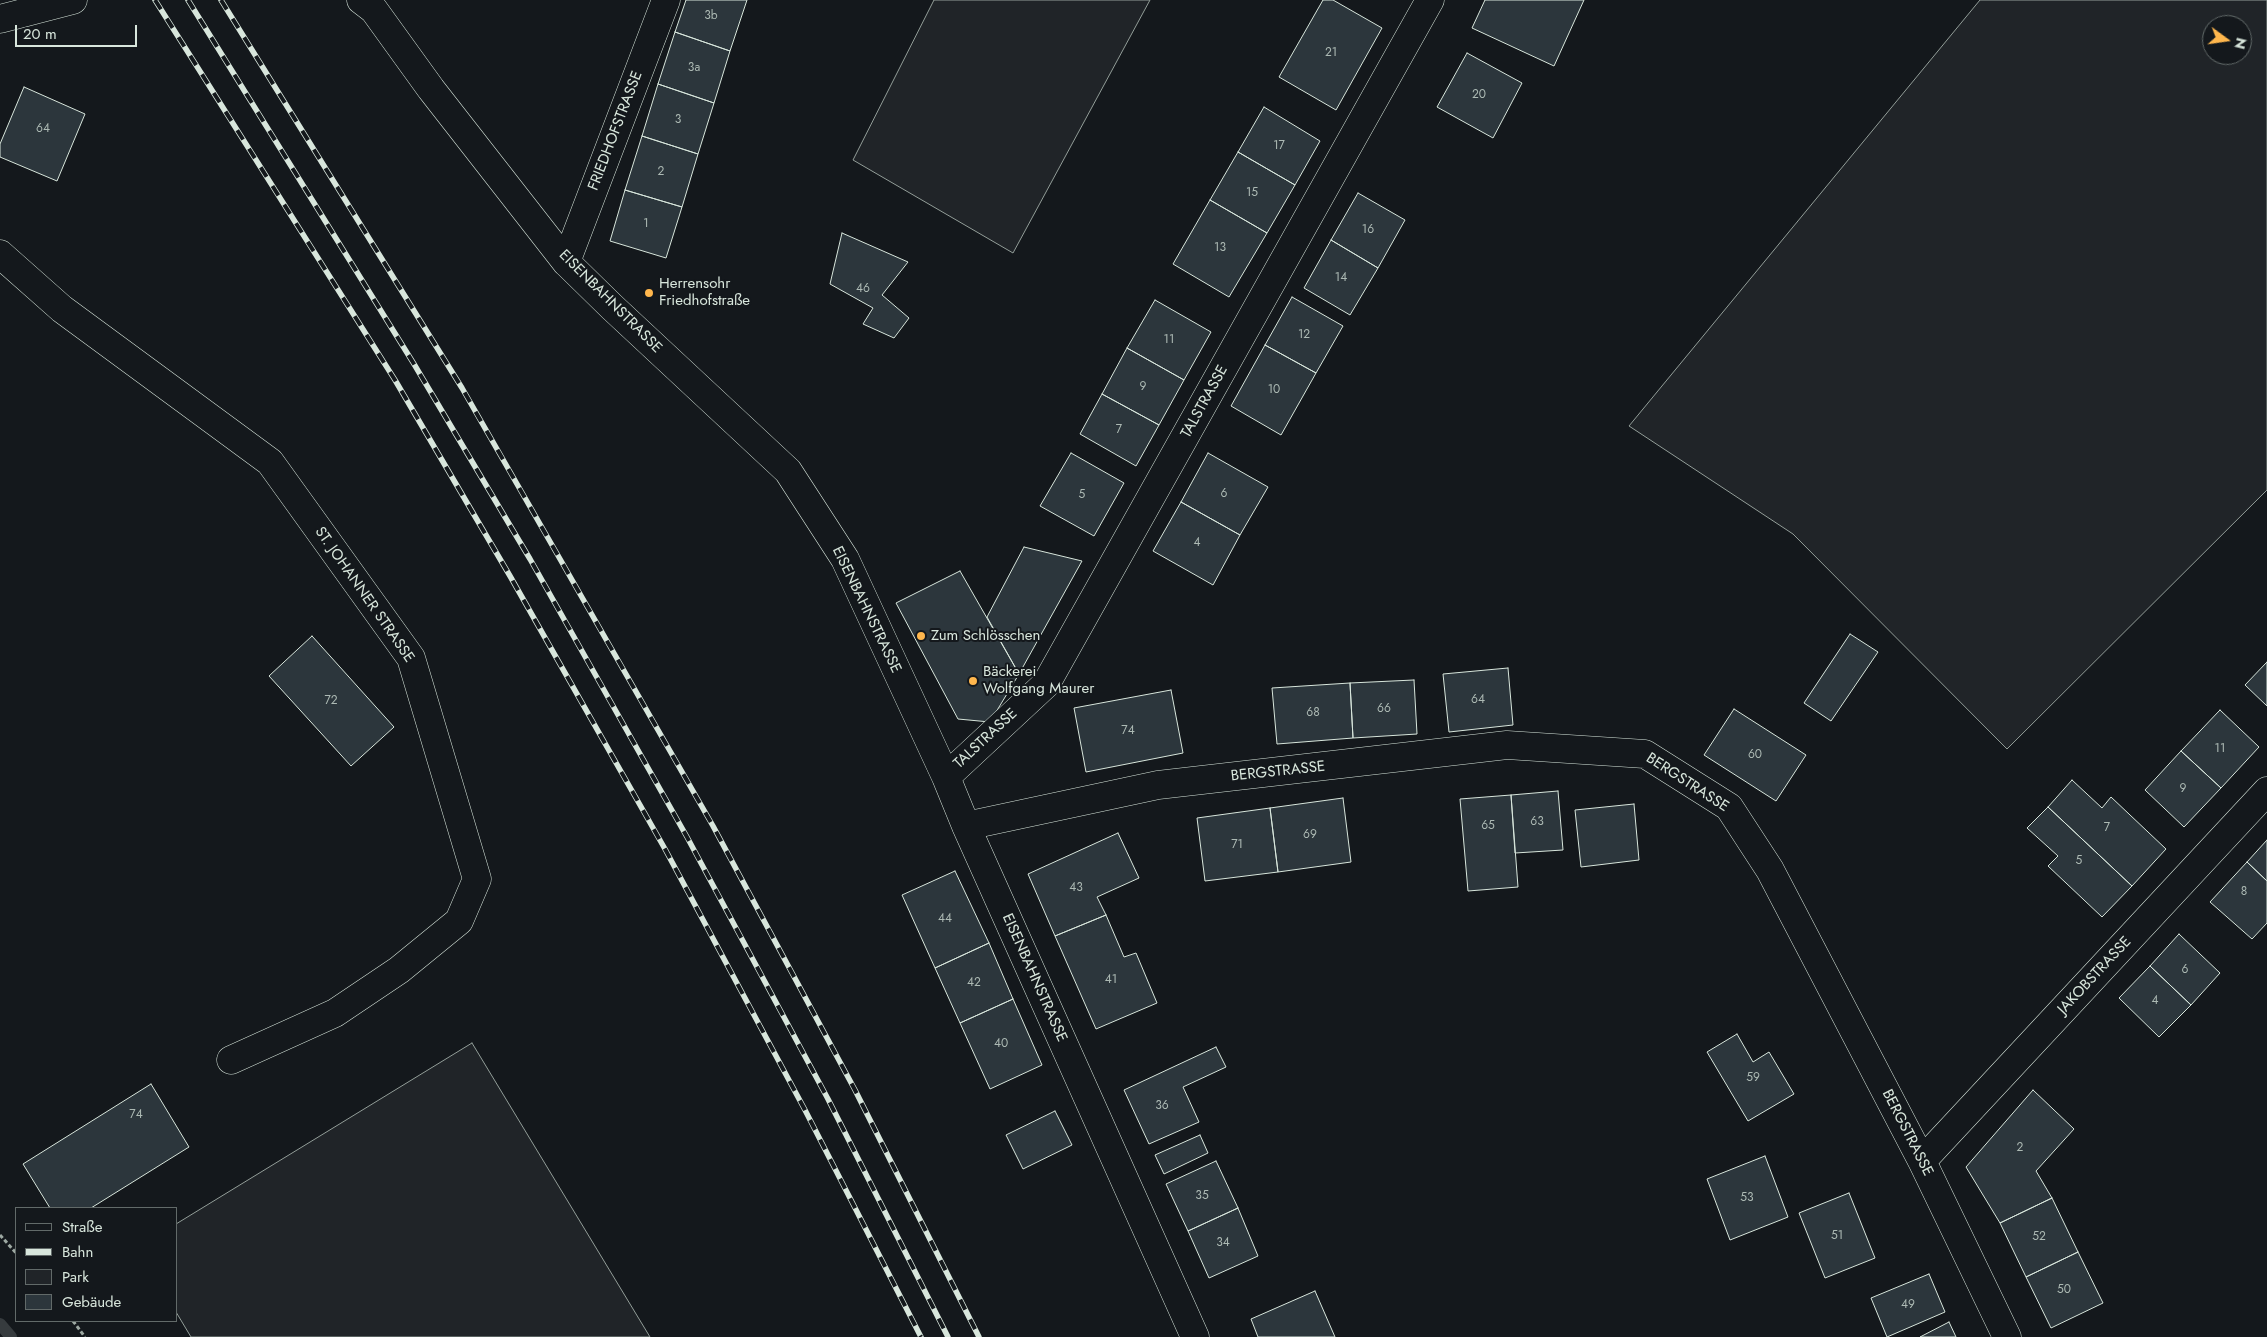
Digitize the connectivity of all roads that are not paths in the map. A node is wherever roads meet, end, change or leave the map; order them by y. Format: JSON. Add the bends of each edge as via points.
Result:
{"nodes":[{"id":1,"x":73,"y":0,"type":"edge"},
{"id":2,"x":361,"y":0,"type":"edge"},
{"id":3,"x":666,"y":0,"type":"edge"},
{"id":4,"x":1430,"y":0,"type":"edge"},
{"id":5,"x":0,"y":19,"type":"edge"},
{"id":6,"x":0,"y":254,"type":"edge"},
{"id":7,"x":566,"y":262,"type":"junction"},
{"id":8,"x":946,"y":777,"type":"junction"},
{"id":9,"x":2267,"y":791,"type":"edge"},
{"id":10,"x":966,"y":826,"type":"junction"},
{"id":11,"x":231,"y":1060,"type":"dead end"},
{"id":12,"x":1922,"y":1161,"type":"junction"},
{"id":13,"x":1195,"y":1337,"type":"edge"},
{"id":14,"x":2007,"y":1337,"type":"edge"}],
"edges":[{"from":1,"to":5,"type":"street"},
{"from":2,"to":7,"type":"street","name":"EISENBAHNSTRASSE","via":[[374,10],[431,89]]},
{"from":3,"to":7,"type":"street","name":"FRIEDHOFSTRASSE"},
{"from":4,"to":8,"type":"street","name":"TALSTRASSE","via":[[1046,684]]},
{"from":6,"to":11,"type":"street","name":"ST. JOHANNER STRASSE","via":[[62,309],[270,462],[411,658],[477,879],[459,921],[399,970],[335,1013]]},
{"from":7,"to":8,"type":"street","name":"EISENBAHNSTRASSE","via":[[788,471],[845,560]]},
{"from":8,"to":10,"type":"street","name":"EISENBAHNSTRASSE"},
{"from":9,"to":12,"type":"street","name":"JAKOBSTRASSE"},
{"from":10,"to":12,"type":"street","name":"BERGSTRASSE","via":[[1158,785],[1498,746],[1645,754],[1729,807],[1770,870]]},
{"from":10,"to":13,"type":"street","name":"EISENBAHNSTRASSE"},
{"from":12,"to":14,"type":"street","name":"BERGSTRASSE"}]}
